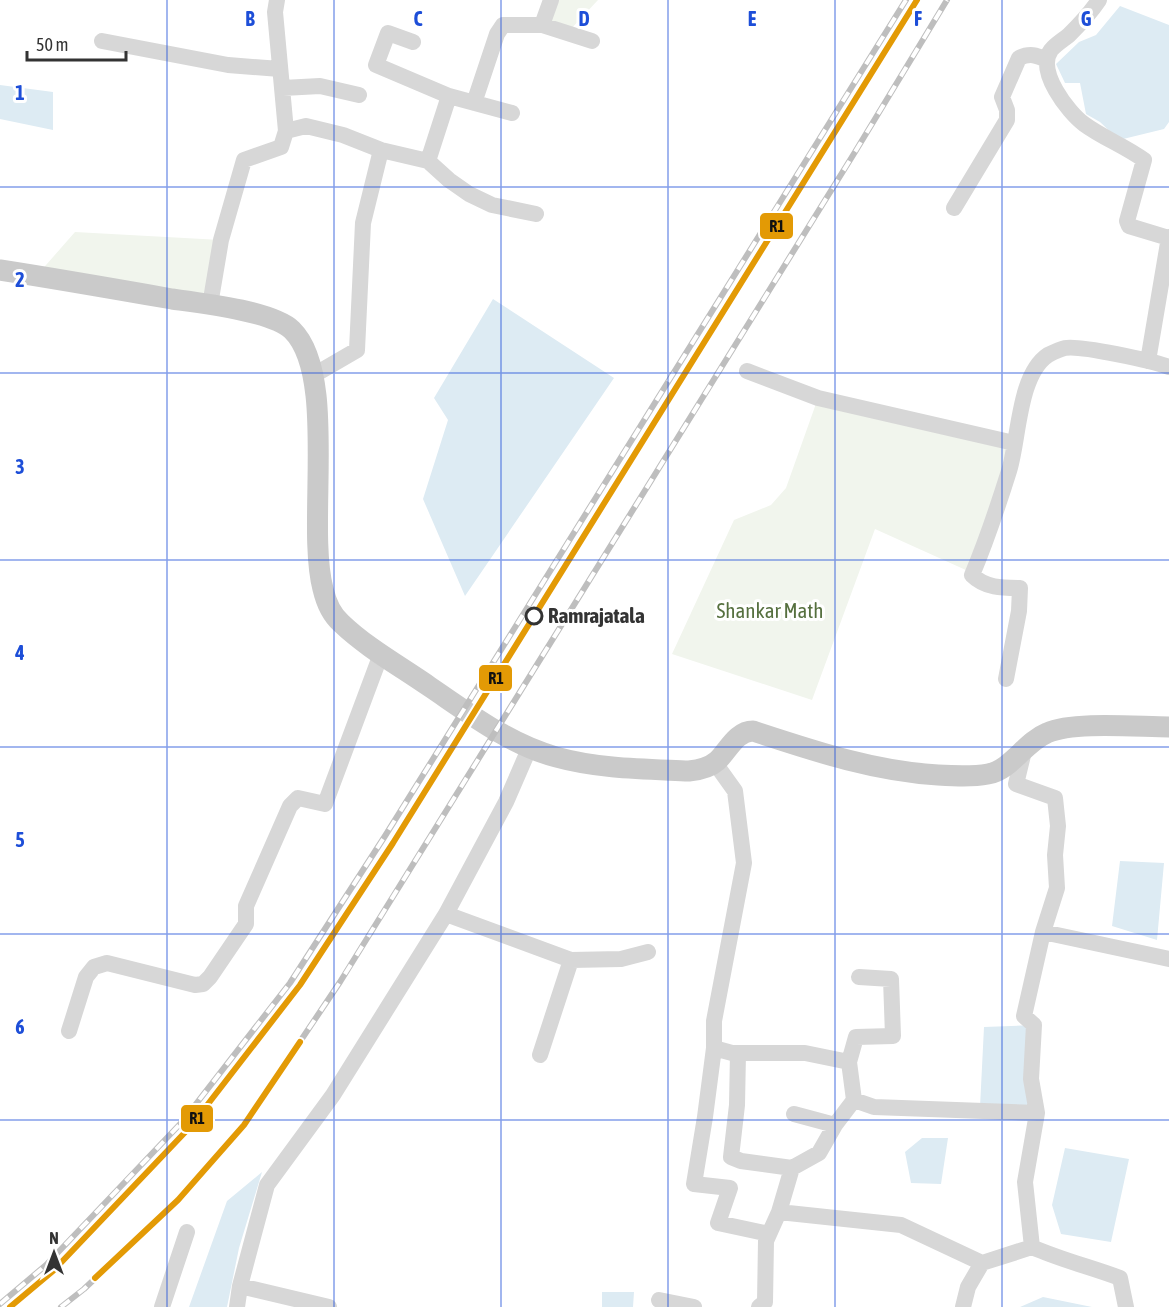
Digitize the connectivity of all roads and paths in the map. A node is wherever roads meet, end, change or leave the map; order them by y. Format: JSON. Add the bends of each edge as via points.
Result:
{"nodes":[{"id":1,"x":277,"y":0,"type":"edge"},
{"id":2,"x":551,"y":0,"type":"edge"},
{"id":3,"x":1099,"y":0,"type":"edge"},
{"id":4,"x":542,"y":25,"type":"junction"},
{"id":5,"x":102,"y":41,"type":"dead end"},
{"id":6,"x":592,"y":41,"type":"dead end"},
{"id":7,"x":413,"y":42,"type":"dead end"},
{"id":8,"x":1047,"y":60,"type":"junction"},
{"id":9,"x":280,"y":69,"type":"junction"},
{"id":10,"x":283,"y":87,"type":"junction"},
{"id":11,"x":359,"y":95,"type":"dead end"},
{"id":12,"x":448,"y":96,"type":"junction"},
{"id":13,"x":474,"y":103,"type":"junction"},
{"id":14,"x":512,"y":113,"type":"dead end"},
{"id":15,"x":286,"y":131,"type":"junction"},
{"id":16,"x":381,"y":150,"type":"junction"},
{"id":17,"x":428,"y":161,"type":"junction"},
{"id":18,"x":954,"y":208,"type":"dead end"},
{"id":19,"x":536,"y":214,"type":"dead end"},
{"id":20,"x":1169,"y":237,"type":"edge"},
{"id":21,"x":0,"y":270,"type":"edge"},
{"id":22,"x":210,"y":305,"type":"junction"},
{"id":23,"x":1148,"y":361,"type":"junction"},
{"id":24,"x":1169,"y":366,"type":"edge"},
{"id":25,"x":747,"y":371,"type":"dead end"},
{"id":26,"x":314,"y":375,"type":"junction"},
{"id":27,"x":1014,"y":443,"type":"junction"},
{"id":28,"x":381,"y":654,"type":"junction"},
{"id":29,"x":1006,"y":679,"type":"dead end"},
{"id":30,"x":1169,"y":727,"type":"edge"},
{"id":31,"x":1026,"y":746,"type":"junction"},
{"id":32,"x":529,"y":749,"type":"junction"},
{"id":33,"x":715,"y":763,"type":"junction"},
{"id":34,"x":446,"y":914,"type":"junction"},
{"id":35,"x":1043,"y":932,"type":"junction"},
{"id":36,"x":648,"y":952,"type":"dead end"},
{"id":37,"x":1169,"y":959,"type":"edge"},
{"id":38,"x":571,"y":960,"type":"junction"},
{"id":39,"x":858,"y":977,"type":"dead end"},
{"id":40,"x":69,"y":1031,"type":"dead end"},
{"id":41,"x":714,"y":1048,"type":"junction"},
{"id":42,"x":738,"y":1053,"type":"junction"},
{"id":43,"x":540,"y":1055,"type":"dead end"},
{"id":44,"x":849,"y":1062,"type":"junction"},
{"id":45,"x":854,"y":1100,"type":"junction"},
{"id":46,"x":1037,"y":1113,"type":"junction"},
{"id":47,"x":794,"y":1114,"type":"dead end"},
{"id":48,"x":835,"y":1125,"type":"junction"},
{"id":49,"x":792,"y":1168,"type":"junction"},
{"id":50,"x":778,"y":1212,"type":"junction"},
{"id":51,"x":187,"y":1232,"type":"dead end"},
{"id":52,"x":769,"y":1234,"type":"junction"},
{"id":53,"x":1032,"y":1247,"type":"junction"},
{"id":54,"x":982,"y":1263,"type":"junction"},
{"id":55,"x":240,"y":1286,"type":"junction"},
{"id":56,"x":659,"y":1300,"type":"dead end"},
{"id":57,"x":767,"y":1305,"type":"edge"},
{"id":58,"x":162,"y":1307,"type":"edge"},
{"id":59,"x":237,"y":1307,"type":"edge"},
{"id":60,"x":330,"y":1307,"type":"edge"},
{"id":61,"x":694,"y":1307,"type":"edge"},
{"id":62,"x":963,"y":1307,"type":"edge"},
{"id":63,"x":1126,"y":1307,"type":"edge"}],
"edges":[{"from":1,"to":9,"type":"street"},
{"from":2,"to":4,"type":"street"},
{"from":3,"to":8,"type":"street","via":[[1051,50]]},
{"from":4,"to":6,"type":"street"},
{"from":4,"to":13,"type":"street","via":[[503,26]]},
{"from":5,"to":9,"type":"street","via":[[228,65]]},
{"from":7,"to":12,"type":"street","via":[[388,33],[376,65]]},
{"from":8,"to":18,"type":"street","via":[[1034,55],[1019,58],[1002,97],[1007,120]]},
{"from":8,"to":20,"type":"street","via":[[1046,69],[1053,85],[1083,124],[1144,160],[1127,221],[1129,226]]},
{"from":9,"to":10,"type":"street"},
{"from":10,"to":11,"type":"street","via":[[320,86]]},
{"from":10,"to":15,"type":"street"},
{"from":12,"to":13,"type":"street"},
{"from":12,"to":17,"type":"street"},
{"from":13,"to":14,"type":"street"},
{"from":15,"to":16,"type":"street","via":[[306,126]]},
{"from":15,"to":22,"type":"street","via":[[281,147],[244,160],[221,240]]},
{"from":16,"to":17,"type":"street"},
{"from":16,"to":26,"type":"street","via":[[363,223],[357,350]]},
{"from":17,"to":19,"type":"street","via":[[469,194],[492,205]]},
{"from":20,"to":23,"type":"street"},
{"from":21,"to":22,"type":"main road"},
{"from":22,"to":26,"type":"main road","via":[[281,322],[300,342]]},
{"from":23,"to":24,"type":"street"},
{"from":23,"to":27,"type":"street","via":[[1065,348],[1047,356],[1033,373]]},
{"from":25,"to":27,"type":"street","via":[[818,398]]},
{"from":26,"to":28,"type":"main road","via":[[317,537],[322,587],[328,607],[340,622]]},
{"from":27,"to":29,"type":"street","via":[[1010,469],[972,575],[991,586],[1020,588]]},
{"from":28,"to":32,"type":"main road"},
{"from":28,"to":40,"type":"street","via":[[325,804],[298,798],[290,806],[246,906],[246,924],[210,977],[195,985],[107,963],[94,967],[86,977]]},
{"from":30,"to":31,"type":"main road","via":[[1064,728]]},
{"from":31,"to":33,"type":"main road","via":[[1005,767],[991,774],[935,775],[877,768],[746,731]]},
{"from":31,"to":35,"type":"street","via":[[1016,784],[1055,798],[1058,826],[1057,888]]},
{"from":32,"to":33,"type":"main road","via":[[601,766],[689,771]]},
{"from":32,"to":34,"type":"street","via":[[506,802]]},
{"from":33,"to":41,"type":"street","via":[[735,791],[744,863],[714,1021]]},
{"from":34,"to":38,"type":"street"},
{"from":34,"to":55,"type":"street","via":[[333,1095],[267,1185]]},
{"from":35,"to":37,"type":"street"},
{"from":35,"to":46,"type":"street","via":[[1024,1016],[1034,1025],[1031,1079]]},
{"from":36,"to":38,"type":"street","via":[[621,959]]},
{"from":38,"to":43,"type":"street"},
{"from":39,"to":44,"type":"street","via":[[891,979],[893,1036],[856,1037]]},
{"from":41,"to":42,"type":"street"},
{"from":41,"to":52,"type":"street","via":[[693,1184],[730,1188],[718,1223]]},
{"from":42,"to":44,"type":"street","via":[[805,1053]]},
{"from":42,"to":49,"type":"street","via":[[731,1157]]},
{"from":44,"to":45,"type":"street"},
{"from":45,"to":46,"type":"street","via":[[874,1107]]},
{"from":45,"to":48,"type":"street"},
{"from":46,"to":53,"type":"street","via":[[1025,1182]]},
{"from":47,"to":48,"type":"street"},
{"from":48,"to":49,"type":"street","via":[[819,1153]]},
{"from":49,"to":50,"type":"street"},
{"from":50,"to":52,"type":"street"},
{"from":50,"to":54,"type":"street","via":[[901,1225]]},
{"from":51,"to":58,"type":"street"},
{"from":52,"to":57,"type":"street"},
{"from":53,"to":54,"type":"street"},
{"from":53,"to":63,"type":"street","via":[[1120,1278]]},
{"from":54,"to":62,"type":"street","via":[[968,1287]]},
{"from":55,"to":59,"type":"street"},
{"from":55,"to":60,"type":"street"},
{"from":56,"to":61,"type":"street"}]}
